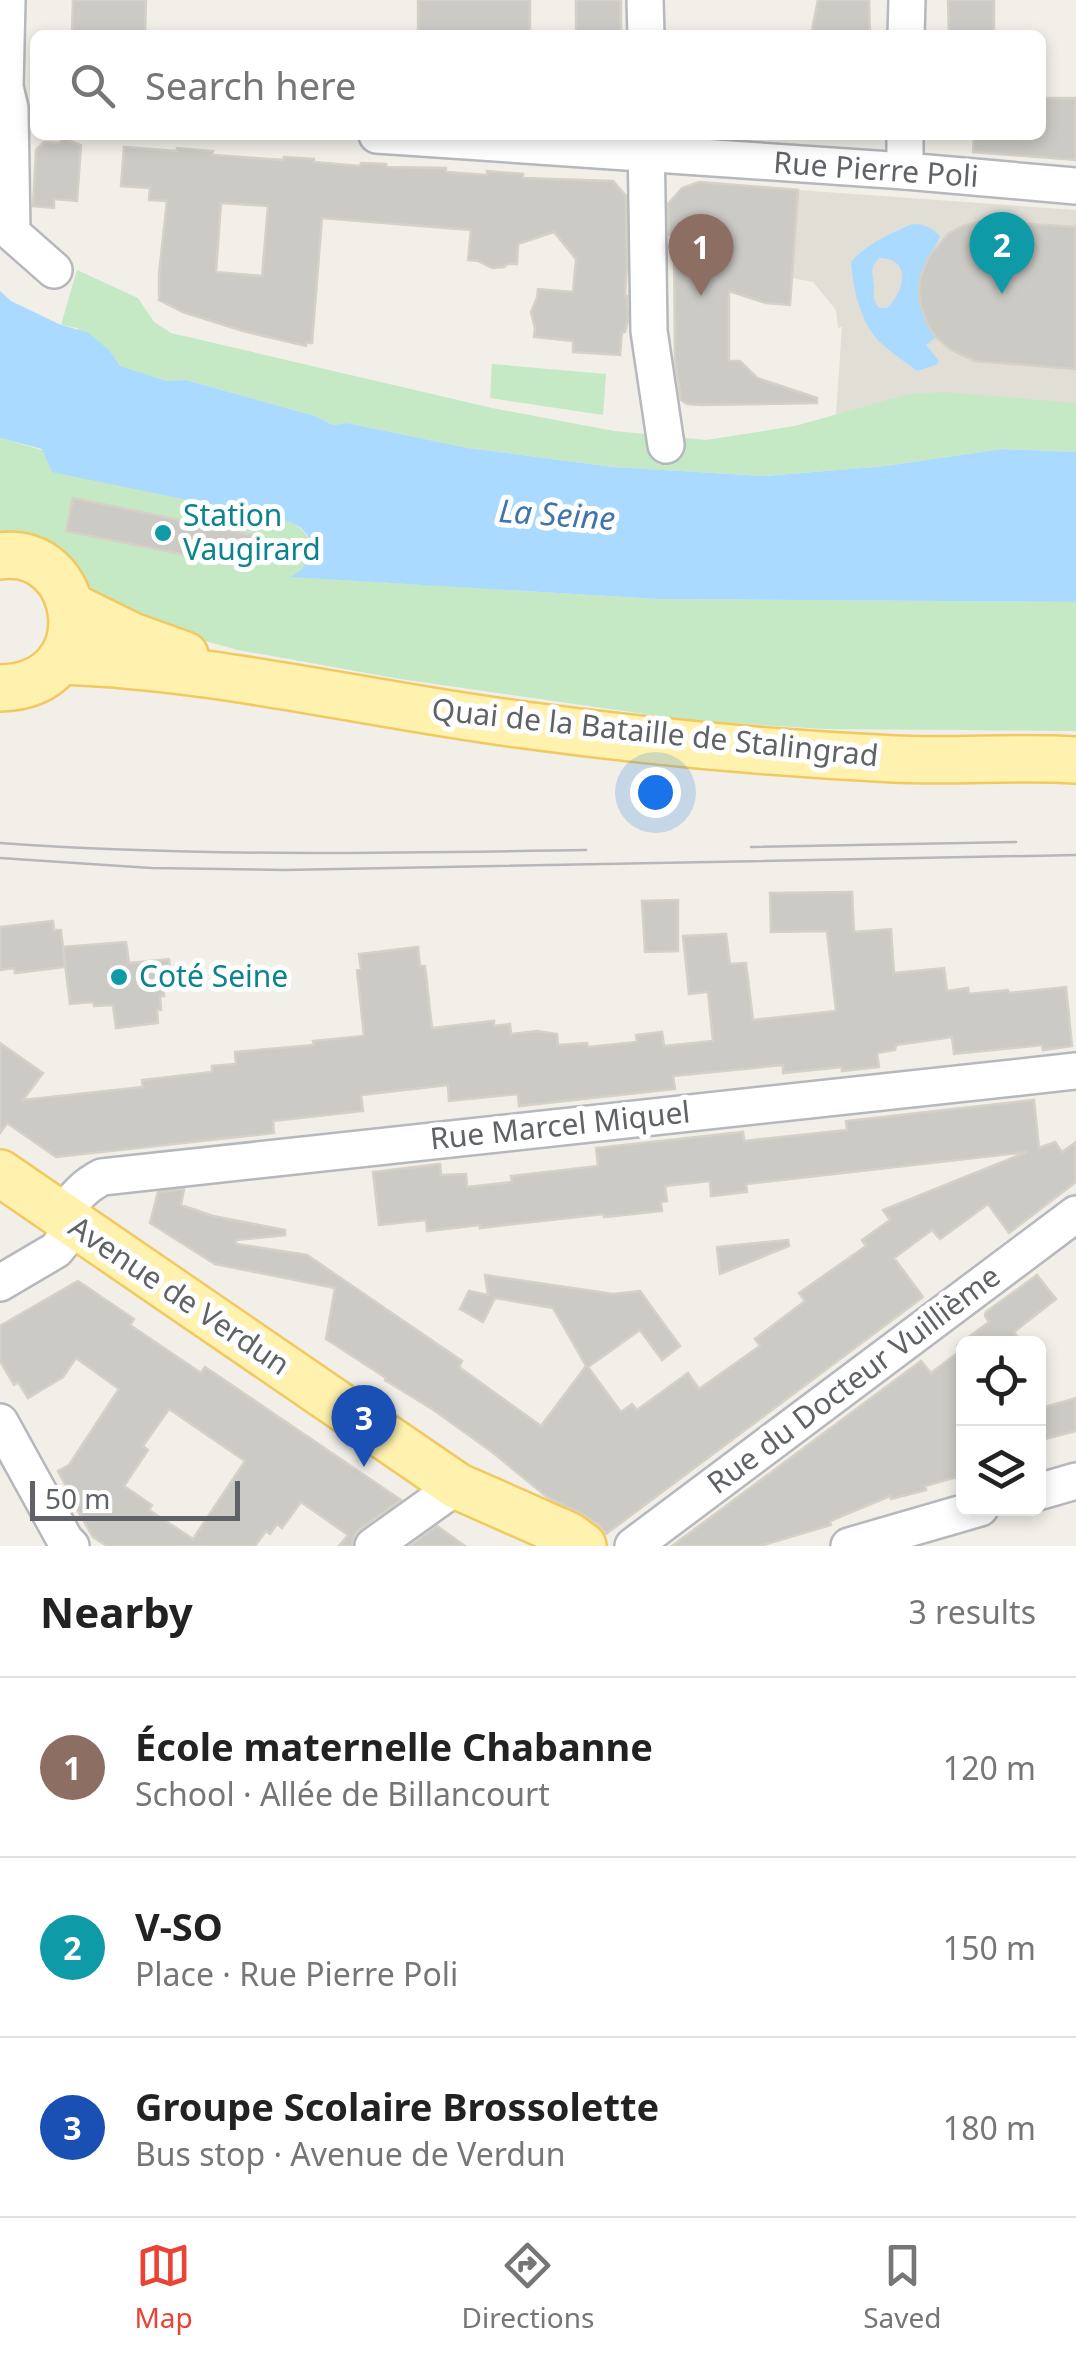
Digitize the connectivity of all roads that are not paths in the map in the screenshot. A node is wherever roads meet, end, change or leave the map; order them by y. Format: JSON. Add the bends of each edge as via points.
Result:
{"nodes":[{"id":1,"x":7,"y":0,"type":"edge"},
{"id":2,"x":646,"y":0,"type":"edge"},
{"id":3,"x":907,"y":0,"type":"edge"},
{"id":4,"x":646,"y":30,"type":"edge"},
{"id":5,"x":906,"y":30,"type":"edge"},
{"id":6,"x":15,"y":108,"type":"edge"},
{"id":7,"x":526,"y":140,"type":"edge"},
{"id":8,"x":905,"y":140,"type":"edge"},
{"id":9,"x":646,"y":144,"type":"edge"},
{"id":10,"x":905,"y":171,"type":"junction"},
{"id":11,"x":1076,"y":186,"type":"edge"},
{"id":12,"x":54,"y":270,"type":"dead end"},
{"id":13,"x":666,"y":446,"type":"dead end"},
{"id":14,"x":0,"y":556,"type":"edge"},
{"id":15,"x":71,"y":606,"type":"junction"},
{"id":16,"x":60,"y":661,"type":"junction"},
{"id":17,"x":262,"y":682,"type":"junction"},
{"id":18,"x":0,"y":688,"type":"edge"},
{"id":19,"x":1067,"y":757,"type":"edge"},
{"id":20,"x":1076,"y":1072,"type":"edge"},
{"id":21,"x":0,"y":1173,"type":"edge"},
{"id":22,"x":1076,"y":1214,"type":"edge"},
{"id":23,"x":69,"y":1220,"type":"junction"},
{"id":24,"x":0,"y":1284,"type":"edge"},
{"id":25,"x":0,"y":1422,"type":"edge"},
{"id":26,"x":1076,"y":1481,"type":"edge"},
{"id":27,"x":458,"y":1486,"type":"junction"},
{"id":28,"x":1046,"y":1490,"type":"edge"},
{"id":29,"x":956,"y":1515,"type":"edge"},
{"id":30,"x":71,"y":1546,"type":"edge"},
{"id":31,"x":373,"y":1546,"type":"edge"},
{"id":32,"x":534,"y":1546,"type":"edge"},
{"id":33,"x":583,"y":1546,"type":"edge"},
{"id":34,"x":632,"y":1546,"type":"edge"},
{"id":35,"x":849,"y":1546,"type":"edge"}],
"edges":[{"from":1,"to":6,"type":"street","via":[[6,87]]},
{"from":2,"to":4,"type":"street"},
{"from":3,"to":5,"type":"street"},
{"from":6,"to":12,"type":"street","via":[[12,233]]},
{"from":7,"to":9,"type":"street","name":"Rue Pierre Poli"},
{"from":8,"to":10,"type":"street"},
{"from":9,"to":10,"type":"street","name":"Rue Pierre Poli"},
{"from":9,"to":13,"type":"street","via":[[649,330]]},
{"from":10,"to":11,"type":"street","name":"Rue Pierre Poli"},
{"from":14,"to":15,"type":"main road","via":[[29,558],[48,570]]},
{"from":15,"to":16,"type":"main road","via":[[72,635]]},
{"from":15,"to":17,"type":"main road","name":"Quai de la Bataille de Stalingrad","via":[[132,636]]},
{"from":16,"to":17,"type":"main road","name":"Quai de la Bataille de Stalingrad"},
{"from":16,"to":18,"type":"main road","via":[[40,679]]},
{"from":17,"to":19,"type":"main road","name":"Quai de la Bataille de Stalingrad","via":[[516,724],[733,748],[898,759]]},
{"from":20,"to":23,"type":"street","name":"Rue Marcel Miquel","via":[[102,1177],[71,1201]]},
{"from":21,"to":23,"type":"main road","name":"Avenue de Verdun"},
{"from":22,"to":34,"type":"street","name":"Rue du Docteur Vuillième"},
{"from":23,"to":24,"type":"street","name":"Rue Marcel Miquel","via":[[56,1250]]},
{"from":23,"to":27,"type":"main road","name":"Avenue de Verdun"},
{"from":25,"to":30,"type":"street"},
{"from":26,"to":28,"type":"street"},
{"from":27,"to":31,"type":"street"},
{"from":27,"to":32,"type":"main road","name":"Avenue de Verdun"},
{"from":27,"to":33,"type":"main road","name":"Avenue de Verdun"},
{"from":29,"to":35,"type":"street"}]}
